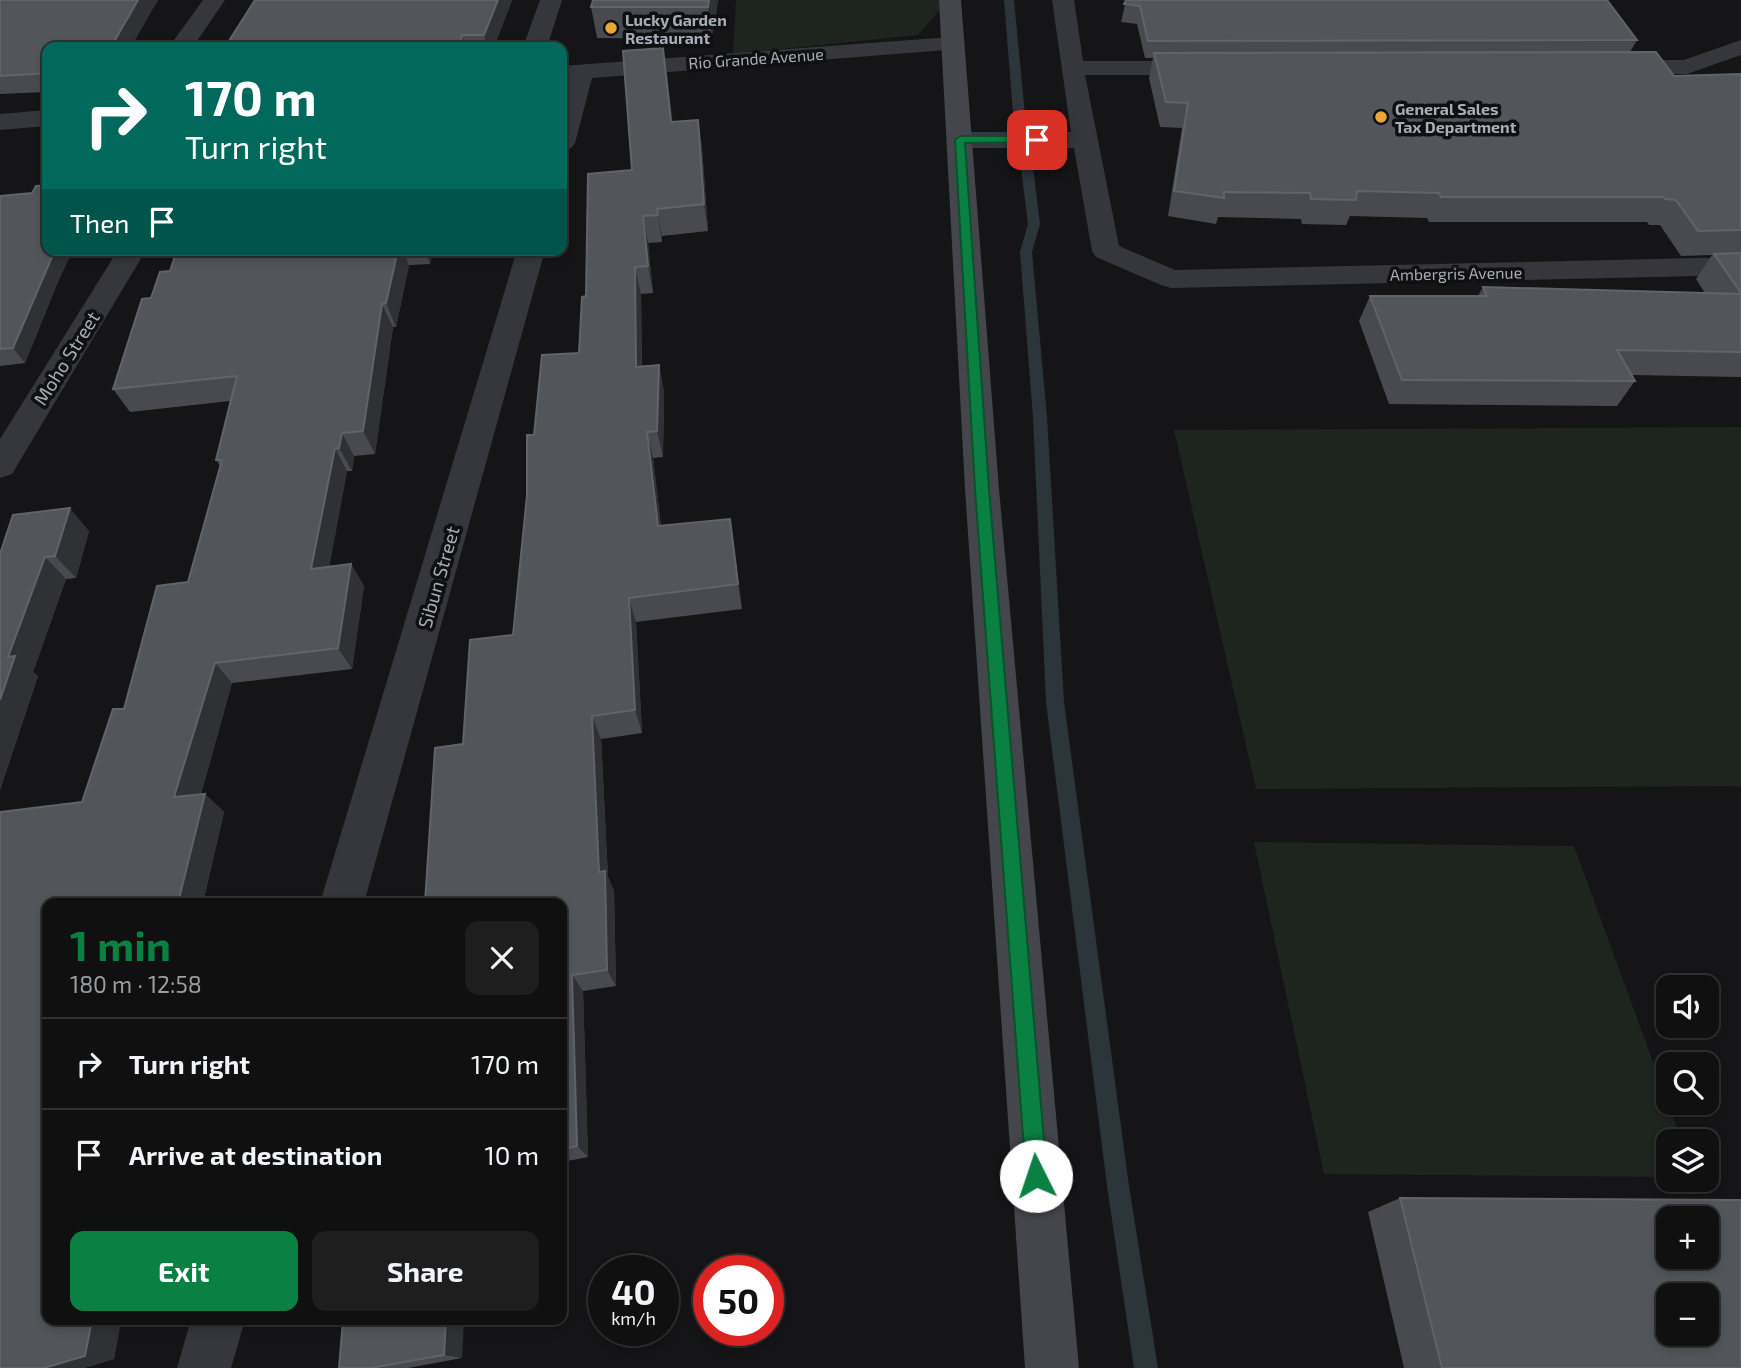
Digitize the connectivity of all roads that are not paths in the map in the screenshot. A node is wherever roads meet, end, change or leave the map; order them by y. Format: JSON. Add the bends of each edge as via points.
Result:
{"nodes":[{"id":1,"x":214,"y":0,"type":"edge"},
{"id":2,"x":551,"y":0,"type":"edge"},
{"id":3,"x":950,"y":0,"type":"edge"},
{"id":4,"x":1063,"y":0,"type":"edge"},
{"id":5,"x":185,"y":42,"type":"edge"},
{"id":6,"x":537,"y":42,"type":"edge"},
{"id":7,"x":951,"y":44,"type":"junction"},
{"id":8,"x":1741,"y":47,"type":"edge"},
{"id":9,"x":1590,"y":67,"type":"edge"},
{"id":10,"x":1072,"y":68,"type":"junction"},
{"id":11,"x":1226,"y":68,"type":"edge"},
{"id":12,"x":572,"y":72,"type":"edge"},
{"id":13,"x":567,"y":107,"type":"edge"},
{"id":14,"x":42,"y":118,"type":"edge"},
{"id":15,"x":0,"y":122,"type":"edge"},
{"id":16,"x":960,"y":140,"type":"junction"},
{"id":17,"x":1084,"y":140,"type":"junction"},
{"id":18,"x":128,"y":256,"type":"edge"},
{"id":19,"x":529,"y":256,"type":"edge"},
{"id":20,"x":1741,"y":266,"type":"edge"},
{"id":21,"x":0,"y":466,"type":"edge"},
{"id":22,"x":343,"y":898,"type":"edge"},
{"id":23,"x":217,"y":1325,"type":"edge"},
{"id":24,"x":204,"y":1368,"type":"edge"},
{"id":25,"x":1052,"y":1368,"type":"edge"}],
"edges":[{"from":1,"to":5,"type":"street"},
{"from":2,"to":6,"type":"street"},
{"from":3,"to":7,"type":"main road"},
{"from":4,"to":10,"type":"street"},
{"from":7,"to":12,"type":"street","name":"Rio Grande Avenue"},
{"from":7,"to":16,"type":"main road"},
{"from":8,"to":9,"type":"street","via":[[1688,67]]},
{"from":10,"to":11,"type":"street"},
{"from":10,"to":17,"type":"street"},
{"from":12,"to":13,"type":"street"},
{"from":14,"to":15,"type":"street"},
{"from":16,"to":17,"type":"street"},
{"from":16,"to":25,"type":"main road","via":[[982,489]]},
{"from":17,"to":20,"type":"street","name":"Ambergris Avenue","via":[[1106,251],[1171,279]]},
{"from":18,"to":21,"type":"street","name":"Moho Street"},
{"from":19,"to":22,"type":"street","name":"Sibun Street"},
{"from":23,"to":24,"type":"street"}]}
